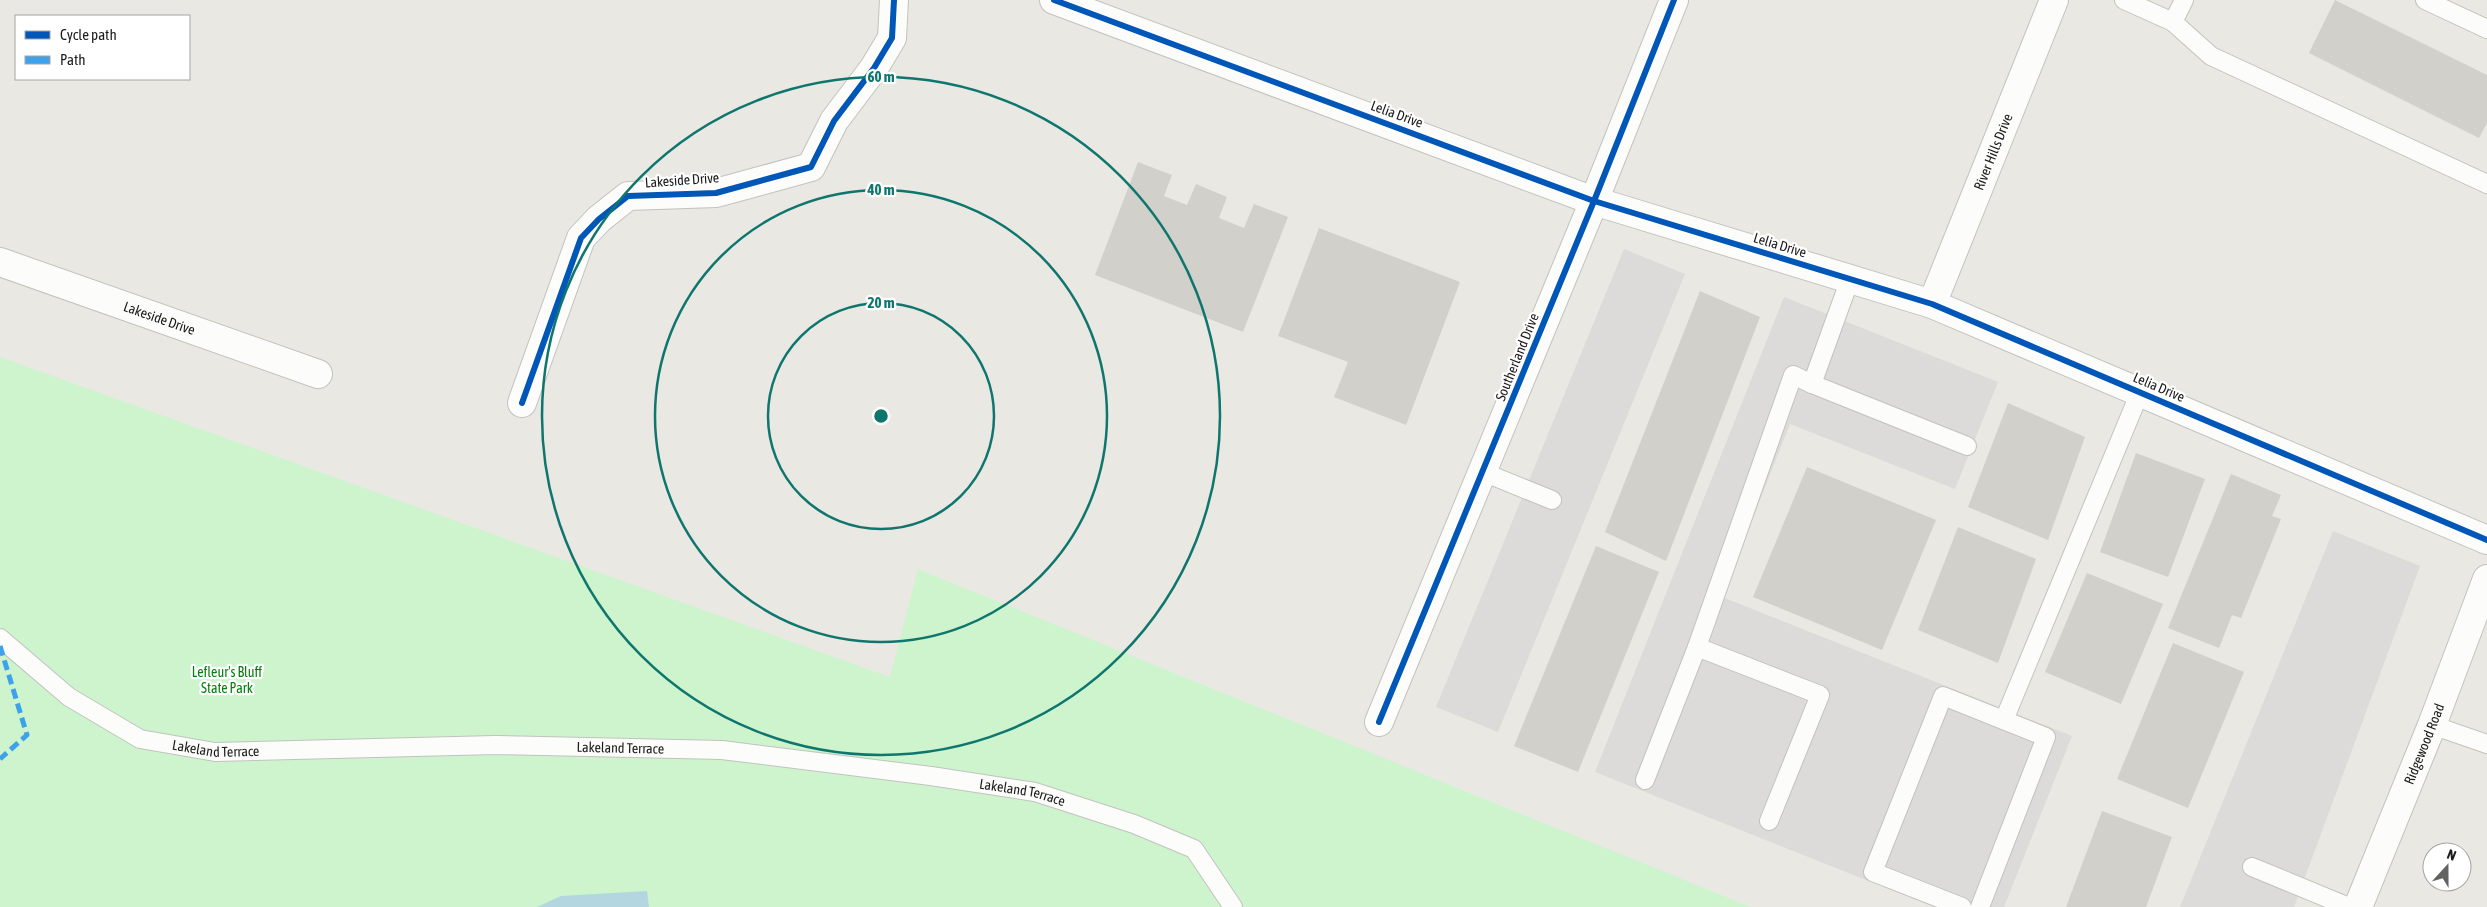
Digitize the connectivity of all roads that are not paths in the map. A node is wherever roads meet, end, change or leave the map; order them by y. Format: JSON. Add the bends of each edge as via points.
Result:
{"nodes":[{"id":1,"x":894,"y":0,"type":"edge"},
{"id":2,"x":1054,"y":0,"type":"edge"},
{"id":3,"x":1674,"y":0,"type":"edge"},
{"id":4,"x":2054,"y":0,"type":"edge"},
{"id":5,"x":2124,"y":0,"type":"edge"},
{"id":6,"x":2184,"y":0,"type":"edge"},
{"id":7,"x":2425,"y":0,"type":"edge"},
{"id":8,"x":2174,"y":22,"type":"junction"},
{"id":9,"x":2487,"y":29,"type":"edge"},
{"id":10,"x":2487,"y":184,"type":"edge"},
{"id":11,"x":1594,"y":201,"type":"junction"},
{"id":12,"x":0,"y":262,"type":"edge"},
{"id":13,"x":1850,"y":279,"type":"junction"},
{"id":14,"x":1932,"y":304,"type":"junction"},
{"id":15,"x":318,"y":374,"type":"dead end"},
{"id":16,"x":1812,"y":384,"type":"junction"},
{"id":17,"x":2140,"y":392,"type":"junction"},
{"id":18,"x":522,"y":403,"type":"dead end"},
{"id":19,"x":1967,"y":446,"type":"dead end"},
{"id":20,"x":1483,"y":472,"type":"junction"},
{"id":21,"x":1552,"y":500,"type":"dead end"},
{"id":22,"x":2487,"y":540,"type":"edge"},
{"id":23,"x":2487,"y":579,"type":"edge"},
{"id":24,"x":0,"y":638,"type":"edge"},
{"id":25,"x":1697,"y":648,"type":"junction"},
{"id":26,"x":2004,"y":720,"type":"junction"},
{"id":27,"x":1380,"y":722,"type":"dead end"},
{"id":28,"x":2432,"y":725,"type":"junction"},
{"id":29,"x":2487,"y":744,"type":"edge"},
{"id":30,"x":1645,"y":780,"type":"dead end"},
{"id":31,"x":1769,"y":821,"type":"dead end"},
{"id":32,"x":2252,"y":867,"type":"dead end"},
{"id":33,"x":1233,"y":907,"type":"edge"},
{"id":34,"x":1962,"y":907,"type":"edge"},
{"id":35,"x":1980,"y":907,"type":"edge"},
{"id":36,"x":2349,"y":907,"type":"edge"},
{"id":37,"x":2358,"y":907,"type":"edge"}],
"edges":[{"from":1,"to":18,"type":"street","name":"Lakeside Drive","via":[[892,38],[834,121],[811,166],[716,192],[628,196],[581,238]]},
{"from":2,"to":11,"type":"street","name":"Lelia Drive"},
{"from":3,"to":11,"type":"street","name":"Southerland Drive"},
{"from":4,"to":14,"type":"street","name":"River Hills Drive"},
{"from":5,"to":8,"type":"lane"},
{"from":6,"to":8,"type":"lane"},
{"from":7,"to":9,"type":"lane"},
{"from":8,"to":10,"type":"lane","via":[[2211,56]]},
{"from":11,"to":13,"type":"street","name":"Lelia Drive"},
{"from":11,"to":20,"type":"street","name":"Southerland Drive"},
{"from":12,"to":15,"type":"street","name":"Lakeside Drive"},
{"from":13,"to":14,"type":"street","name":"Lelia Drive"},
{"from":13,"to":16,"type":"lane"},
{"from":14,"to":17,"type":"street","name":"Lelia Drive"},
{"from":16,"to":19,"type":"lane"},
{"from":16,"to":25,"type":"lane","via":[[1793,375]]},
{"from":17,"to":22,"type":"street","name":"Lelia Drive"},
{"from":17,"to":26,"type":"lane"},
{"from":20,"to":21,"type":"lane"},
{"from":20,"to":27,"type":"street","name":"Southerland Drive"},
{"from":23,"to":28,"type":"street","name":"Ridgewood Road"},
{"from":24,"to":33,"type":"lane","name":"Lakeland Terrace","via":[[69,697],[140,739],[215,752],[496,745],[722,750],[1035,792],[1134,824],[1194,849]]},
{"from":25,"to":30,"type":"lane"},
{"from":25,"to":31,"type":"lane","via":[[1820,695]]},
{"from":26,"to":34,"type":"lane","via":[[1942,696],[1873,872]]},
{"from":26,"to":35,"type":"lane","via":[[2046,737]]},
{"from":28,"to":29,"type":"lane"},
{"from":28,"to":37,"type":"street","name":"Ridgewood Road"},
{"from":32,"to":36,"type":"lane"}]}
